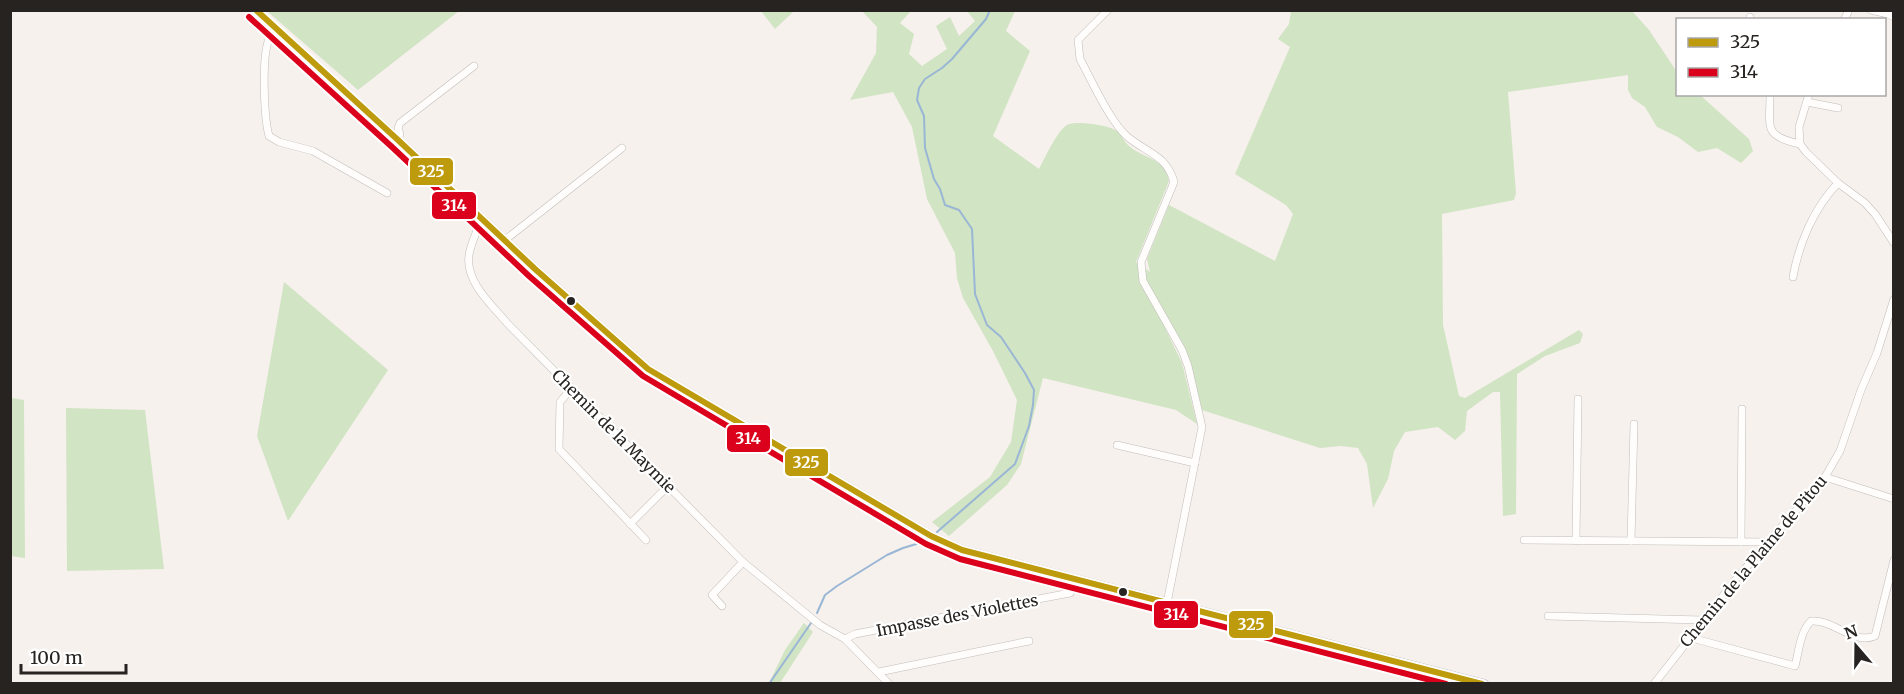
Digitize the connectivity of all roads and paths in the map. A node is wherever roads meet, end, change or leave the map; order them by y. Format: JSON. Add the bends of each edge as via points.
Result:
{"nodes":[{"id":1,"x":255,"y":10,"type":"edge"},
{"id":2,"x":1108,"y":10,"type":"edge"},
{"id":3,"x":1872,"y":10,"type":"edge"},
{"id":4,"x":1893,"y":17,"type":"edge"},
{"id":5,"x":277,"y":30,"type":"junction"},
{"id":6,"x":474,"y":66,"type":"dead end"},
{"id":7,"x":1770,"y":96,"type":"edge"},
{"id":8,"x":1808,"y":98,"type":"edge"},
{"id":9,"x":1838,"y":108,"type":"dead end"},
{"id":10,"x":398,"y":140,"type":"junction"},
{"id":11,"x":1800,"y":144,"type":"junction"},
{"id":12,"x":622,"y":148,"type":"dead end"},
{"id":13,"x":1838,"y":183,"type":"junction"},
{"id":14,"x":387,"y":193,"type":"dead end"},
{"id":15,"x":482,"y":219,"type":"junction"},
{"id":16,"x":505,"y":240,"type":"junction"},
{"id":17,"x":1893,"y":243,"type":"edge"},
{"id":18,"x":1792,"y":277,"type":"dead end"},
{"id":19,"x":1893,"y":299,"type":"edge"},
{"id":20,"x":571,"y":389,"type":"junction"},
{"id":21,"x":1578,"y":399,"type":"dead end"},
{"id":22,"x":1742,"y":409,"type":"dead end"},
{"id":23,"x":1634,"y":424,"type":"dead end"},
{"id":24,"x":1117,"y":445,"type":"dead end"},
{"id":25,"x":1195,"y":463,"type":"junction"},
{"id":26,"x":1825,"y":477,"type":"junction"},
{"id":27,"x":668,"y":486,"type":"junction"},
{"id":28,"x":1893,"y":499,"type":"edge"},
{"id":29,"x":630,"y":524,"type":"junction"},
{"id":30,"x":646,"y":540,"type":"dead end"},
{"id":31,"x":1524,"y":540,"type":"dead end"},
{"id":32,"x":1576,"y":541,"type":"junction"},
{"id":33,"x":1631,"y":541,"type":"junction"},
{"id":34,"x":1741,"y":542,"type":"junction"},
{"id":35,"x":1768,"y":542,"type":"junction"},
{"id":36,"x":1893,"y":561,"type":"edge"},
{"id":37,"x":743,"y":562,"type":"junction"},
{"id":38,"x":1070,"y":593,"type":"dead end"},
{"id":39,"x":1167,"y":603,"type":"junction"},
{"id":40,"x":722,"y":606,"type":"dead end"},
{"id":41,"x":1548,"y":616,"type":"dead end"},
{"id":42,"x":1702,"y":620,"type":"junction"},
{"id":43,"x":1688,"y":637,"type":"junction"},
{"id":44,"x":845,"y":639,"type":"junction"},
{"id":45,"x":1029,"y":641,"type":"dead end"},
{"id":46,"x":879,"y":672,"type":"junction"},
{"id":47,"x":889,"y":684,"type":"edge"},
{"id":48,"x":1484,"y":684,"type":"edge"},
{"id":49,"x":1654,"y":684,"type":"edge"}],
"edges":[{"from":1,"to":5,"type":"main road"},
{"from":2,"to":25,"type":"street","via":[[1078,40],[1078,51],[1109,112],[1127,137],[1166,162],[1172,173],[1174,182],[1141,262],[1141,275],[1188,366],[1202,427]]},
{"from":3,"to":4,"type":"street"},
{"from":5,"to":10,"type":"main road"},
{"from":5,"to":14,"type":"street","via":[[270,38],[265,72],[269,136],[313,151]]},
{"from":6,"to":10,"type":"street","via":[[400,123]]},
{"from":7,"to":11,"type":"street","via":[[1772,133],[1781,140]]},
{"from":8,"to":9,"type":"street"},
{"from":8,"to":11,"type":"street","via":[[1799,126]]},
{"from":10,"to":15,"type":"main road"},
{"from":11,"to":13,"type":"street"},
{"from":12,"to":16,"type":"street"},
{"from":13,"to":17,"type":"street","via":[[1865,203]]},
{"from":13,"to":18,"type":"street","via":[[1825,197],[1804,238]]},
{"from":15,"to":16,"type":"main road"},
{"from":15,"to":20,"type":"street","name":"Chemin de la Maymie","via":[[469,253],[468,267],[474,284]]},
{"from":16,"to":39,"type":"main road","via":[[648,369],[931,536],[962,550]]},
{"from":19,"to":26,"type":"street","name":"Chemin de la Plaine de Pitou","via":[[1840,451]]},
{"from":20,"to":27,"type":"street","name":"Chemin de la Maymie"},
{"from":20,"to":29,"type":"street","via":[[560,402],[561,452]]},
{"from":21,"to":32,"type":"street"},
{"from":22,"to":34,"type":"street"},
{"from":23,"to":33,"type":"street"},
{"from":24,"to":25,"type":"street"},
{"from":25,"to":39,"type":"street"},
{"from":26,"to":28,"type":"street"},
{"from":26,"to":35,"type":"street","name":"Chemin de la Plaine de Pitou"},
{"from":27,"to":29,"type":"street"},
{"from":27,"to":37,"type":"street","name":"Chemin de la Maymie"},
{"from":29,"to":30,"type":"street"},
{"from":31,"to":32,"type":"street"},
{"from":32,"to":33,"type":"street"},
{"from":33,"to":34,"type":"street"},
{"from":34,"to":35,"type":"street"},
{"from":35,"to":42,"type":"street","name":"Chemin de la Plaine de Pitou"},
{"from":36,"to":43,"type":"street","via":[[1875,636],[1866,639],[1818,620],[1811,621],[1803,633],[1795,666]]},
{"from":37,"to":40,"type":"street","via":[[712,595]]},
{"from":37,"to":44,"type":"street","name":"Chemin de la Maymie"},
{"from":38,"to":44,"type":"street","name":"Impasse des Violettes"},
{"from":39,"to":48,"type":"main road"},
{"from":41,"to":42,"type":"street"},
{"from":42,"to":43,"type":"street","name":"Chemin de la Plaine de Pitou"},
{"from":43,"to":49,"type":"street","name":"Chemin de la Plaine de Pitou"},
{"from":44,"to":46,"type":"street","name":"Chemin de la Maymie"},
{"from":45,"to":46,"type":"street"},
{"from":46,"to":47,"type":"street","name":"Chemin de la Maymie"}]}
